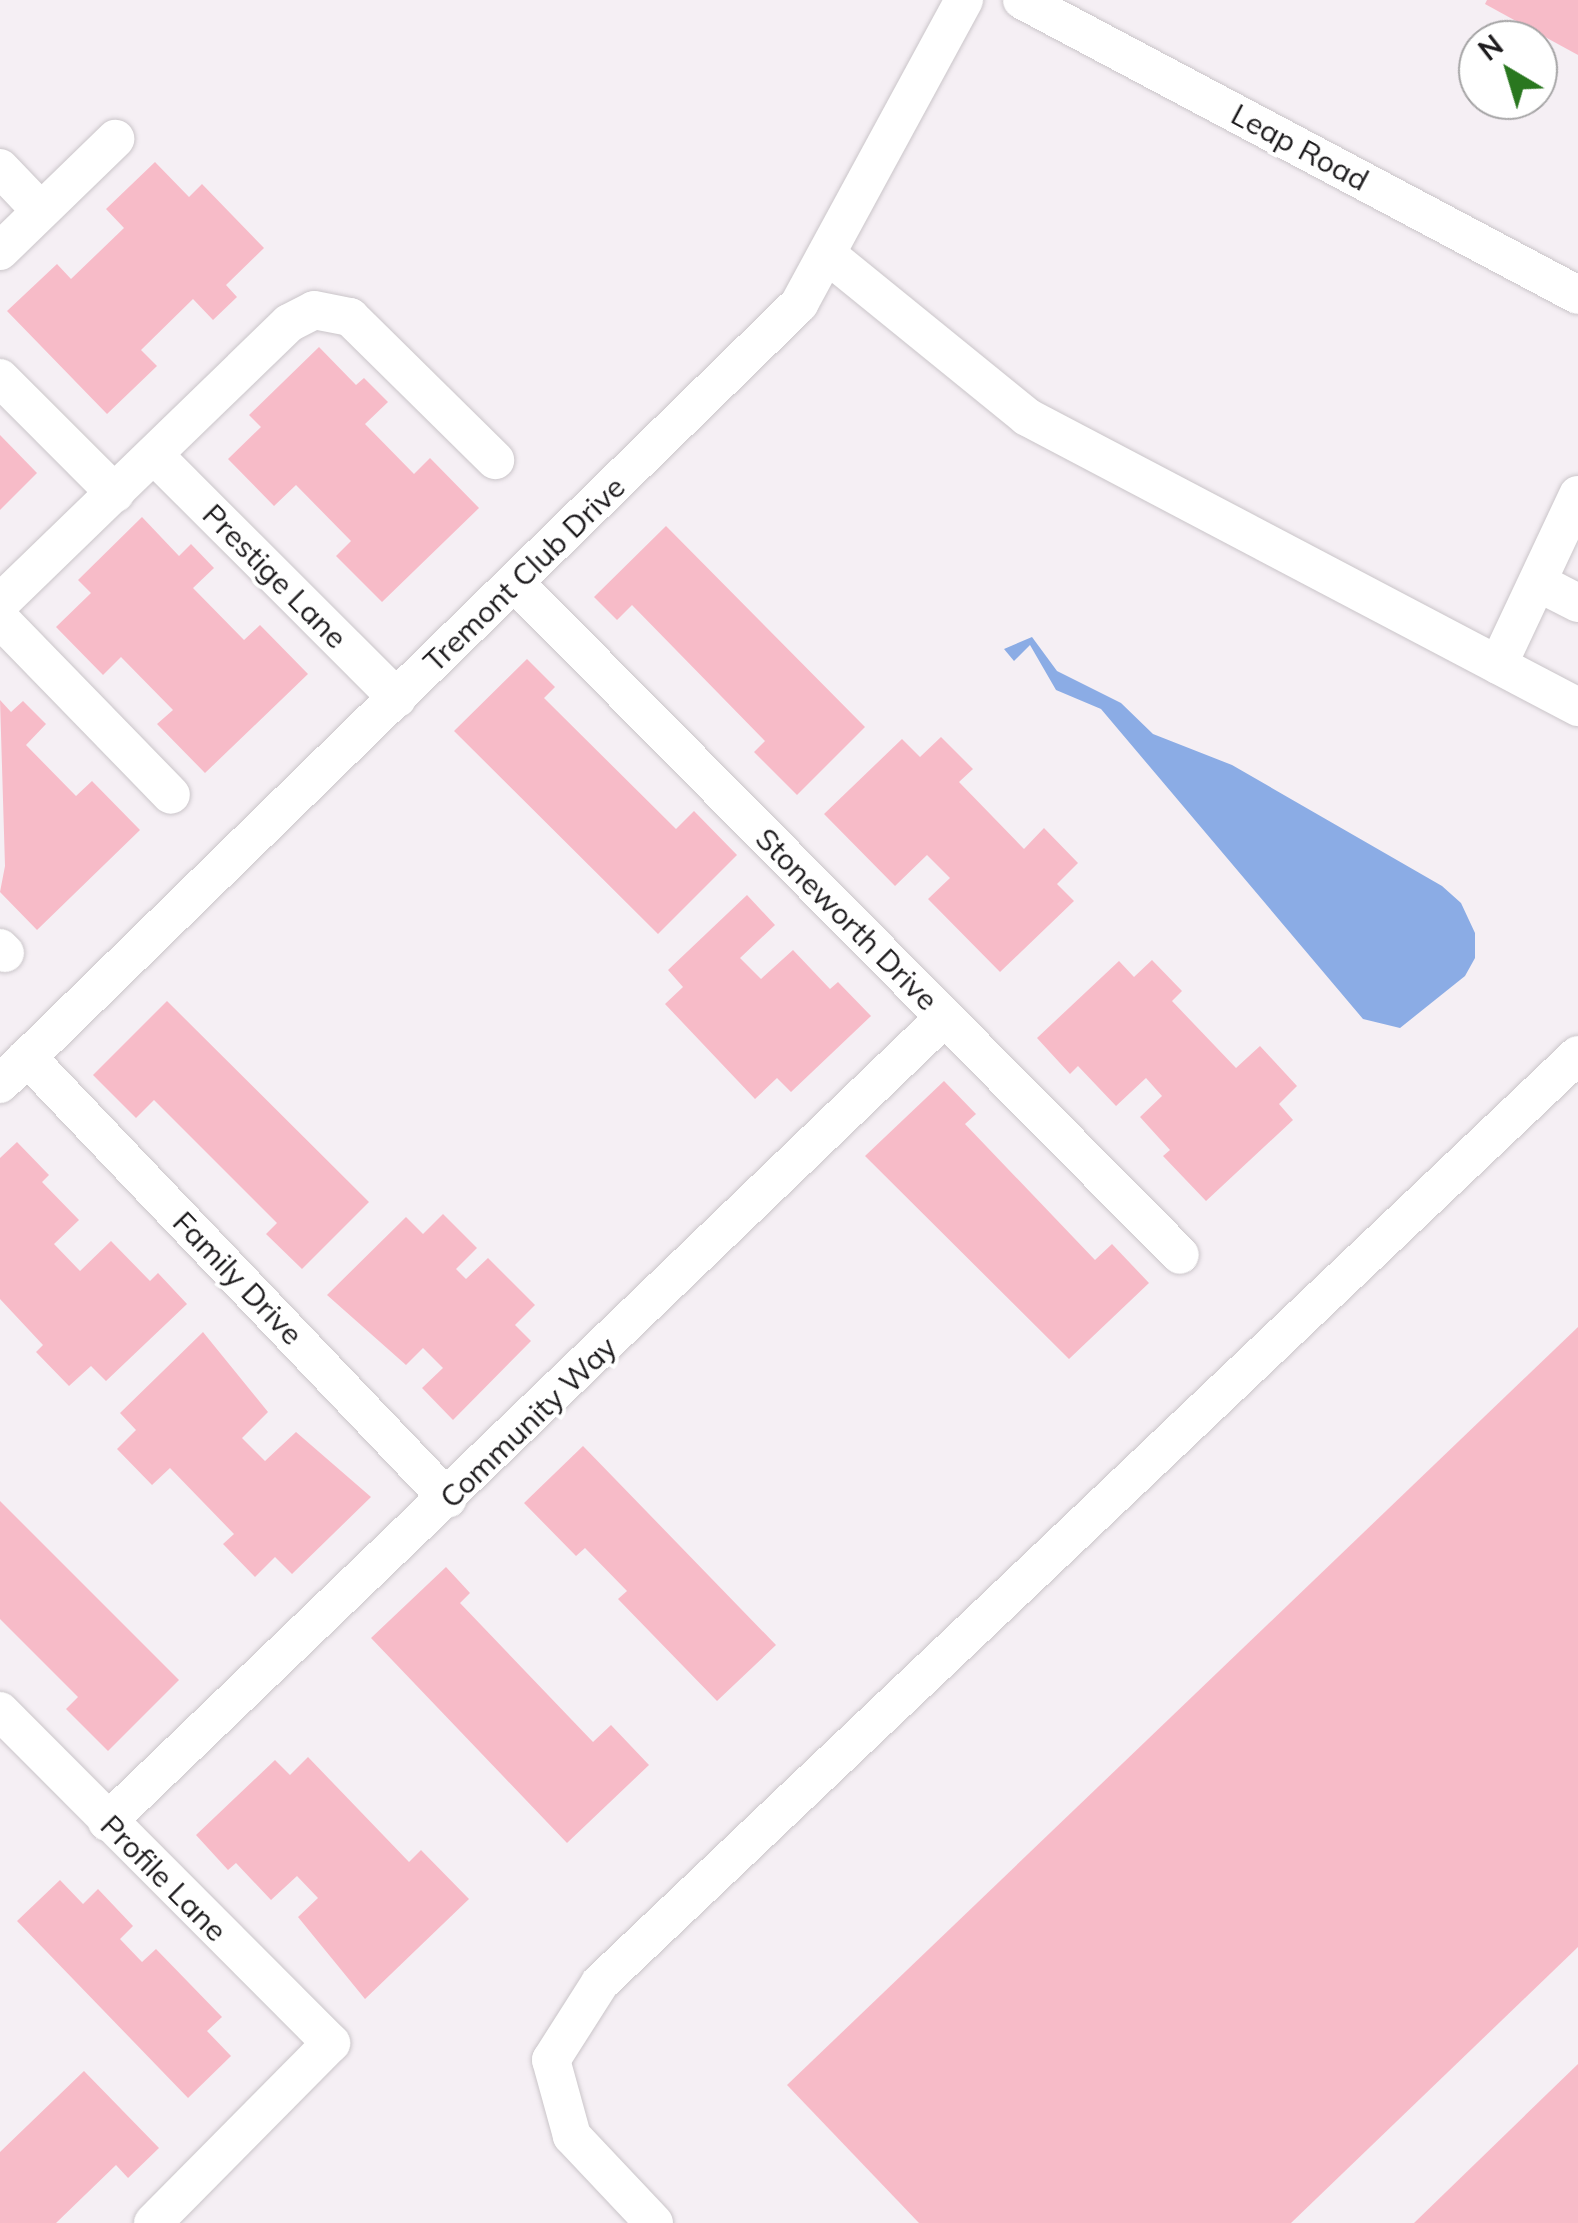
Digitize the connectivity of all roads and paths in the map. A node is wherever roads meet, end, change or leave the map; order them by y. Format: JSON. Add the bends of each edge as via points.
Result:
{"nodes":[{"id":1,"x":964,"y":0,"type":"edge"},
{"id":2,"x":1022,"y":0,"type":"edge"},
{"id":3,"x":115,"y":139,"type":"dead end"},
{"id":4,"x":0,"y":168,"type":"edge"},
{"id":5,"x":41,"y":211,"type":"junction"},
{"id":6,"x":0,"y":251,"type":"edge"},
{"id":7,"x":830,"y":256,"type":"junction"},
{"id":8,"x":1578,"y":295,"type":"edge"},
{"id":9,"x":0,"y":378,"type":"edge"},
{"id":10,"x":154,"y":455,"type":"junction"},
{"id":11,"x":495,"y":460,"type":"dead end"},
{"id":12,"x":114,"y":493,"type":"junction"},
{"id":13,"x":1578,"y":495,"type":"edge"},
{"id":14,"x":515,"y":583,"type":"junction"},
{"id":15,"x":1539,"y":583,"type":"junction"},
{"id":16,"x":0,"y":603,"type":"edge"},
{"id":17,"x":1578,"y":604,"type":"edge"},
{"id":18,"x":0,"y":620,"type":"edge"},
{"id":19,"x":1498,"y":665,"type":"junction"},
{"id":20,"x":396,"y":698,"type":"junction"},
{"id":21,"x":1578,"y":708,"type":"edge"},
{"id":22,"x":171,"y":795,"type":"dead end"},
{"id":23,"x":945,"y":1017,"type":"junction"},
{"id":24,"x":1578,"y":1056,"type":"edge"},
{"id":25,"x":27,"y":1058,"type":"junction"},
{"id":26,"x":0,"y":1084,"type":"edge"},
{"id":27,"x":1180,"y":1255,"type":"dead end"},
{"id":28,"x":448,"y":1500,"type":"junction"},
{"id":29,"x":0,"y":1711,"type":"edge"},
{"id":30,"x":107,"y":1822,"type":"junction"},
{"id":31,"x":153,"y":2223,"type":"edge"},
{"id":32,"x":654,"y":2223,"type":"edge"}],
"edges":[{"from":1,"to":7,"type":"street","name":"Tremont Club Drive"},
{"from":2,"to":8,"type":"street","name":"Leap Road"},
{"from":3,"to":5,"type":"street"},
{"from":4,"to":5,"type":"street"},
{"from":5,"to":6,"type":"street"},
{"from":7,"to":14,"type":"street","name":"Tremont Club Drive","via":[[799,304]]},
{"from":7,"to":19,"type":"street","via":[[1027,417]]},
{"from":9,"to":12,"type":"street"},
{"from":10,"to":11,"type":"street","via":[[290,322],[314,310],[350,317]]},
{"from":10,"to":12,"type":"street"},
{"from":10,"to":20,"type":"street","name":"Prestige Lane"},
{"from":12,"to":16,"type":"street"},
{"from":13,"to":15,"type":"street"},
{"from":14,"to":20,"type":"street","name":"Tremont Club Drive"},
{"from":14,"to":23,"type":"street","name":"Stoneworth Drive"},
{"from":15,"to":17,"type":"street"},
{"from":15,"to":19,"type":"street"},
{"from":18,"to":22,"type":"street"},
{"from":19,"to":21,"type":"street"},
{"from":20,"to":25,"type":"street","name":"Tremont Club Drive"},
{"from":23,"to":27,"type":"street","name":"Stoneworth Drive"},
{"from":23,"to":28,"type":"street","name":"Community Way"},
{"from":24,"to":32,"type":"street","via":[[600,1984],[551,2060],[572,2136]]},
{"from":25,"to":26,"type":"street","name":"Tremont Club Drive"},
{"from":25,"to":28,"type":"street","name":"Family Drive"},
{"from":28,"to":30,"type":"street","name":"Community Way"},
{"from":29,"to":30,"type":"street","name":"Profile Lane"},
{"from":30,"to":31,"type":"street","name":"Profile Lane","via":[[330,2043]]}]}
